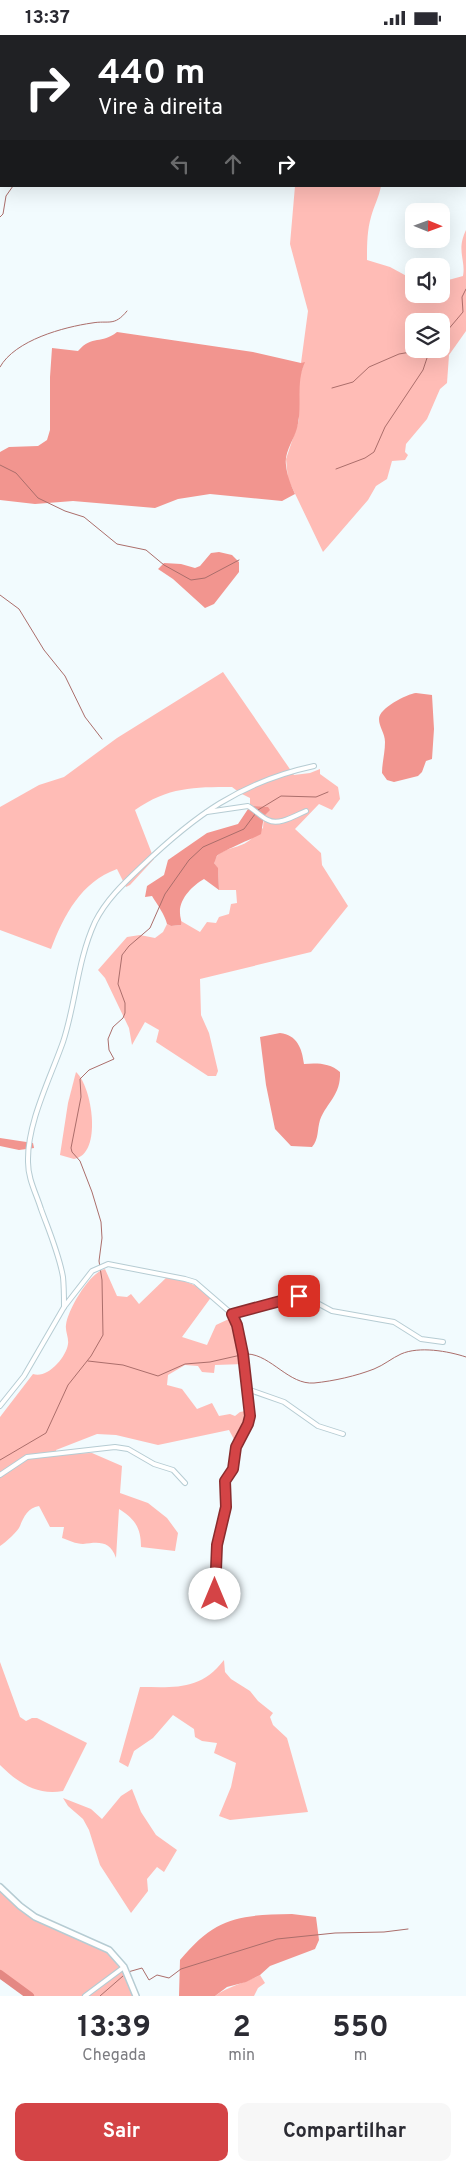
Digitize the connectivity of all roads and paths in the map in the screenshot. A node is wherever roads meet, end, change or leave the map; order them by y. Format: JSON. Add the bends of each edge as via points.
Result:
{"nodes":[{"id":1,"x":314,"y":767,"type":"dead end"},
{"id":2,"x":306,"y":811,"type":"dead end"},
{"id":3,"x":205,"y":813,"type":"junction"},
{"id":4,"x":64,"y":1307,"type":"junction"},
{"id":5,"x":232,"y":1314,"type":"junction"},
{"id":6,"x":443,"y":1342,"type":"dead end"},
{"id":7,"x":247,"y":1389,"type":"junction"},
{"id":8,"x":0,"y":1406,"type":"edge"},
{"id":9,"x":343,"y":1434,"type":"dead end"},
{"id":10,"x":0,"y":1475,"type":"edge"},
{"id":11,"x":186,"y":1483,"type":"dead end"},
{"id":12,"x":217,"y":1615,"type":"dead end"},
{"id":13,"x":0,"y":1887,"type":"edge"},
{"id":14,"x":124,"y":1967,"type":"junction"},
{"id":15,"x":85,"y":1996,"type":"edge"},
{"id":16,"x":136,"y":1996,"type":"edge"}],
"edges":[{"from":1,"to":3,"type":"street","via":[[275,776],[245,789]]},
{"from":2,"to":3,"type":"street","via":[[274,822],[248,806]]},
{"from":3,"to":4,"type":"street","via":[[170,839],[119,889],[95,922],[82,958],[67,1027],[39,1107],[29,1144],[28,1170],[62,1271]]},
{"from":4,"to":5,"type":"street","via":[[95,1269],[102,1265],[120,1265],[185,1279],[200,1286]]},
{"from":4,"to":8,"type":"street","via":[[28,1369]]},
{"from":5,"to":6,"type":"street","via":[[306,1297],[338,1313],[394,1322],[421,1339]]},
{"from":5,"to":7,"type":"street","via":[[237,1325]]},
{"from":7,"to":9,"type":"street","via":[[284,1402],[318,1426]]},
{"from":7,"to":12,"type":"street","via":[[248,1424],[236,1447],[233,1469],[225,1481],[226,1507],[215,1562]]},
{"from":10,"to":11,"type":"street","via":[[27,1457],[115,1447],[128,1449],[154,1464],[173,1470]]},
{"from":13,"to":14,"type":"street","via":[[35,1917],[109,1950]]},
{"from":14,"to":15,"type":"street"},
{"from":14,"to":16,"type":"street"}]}
